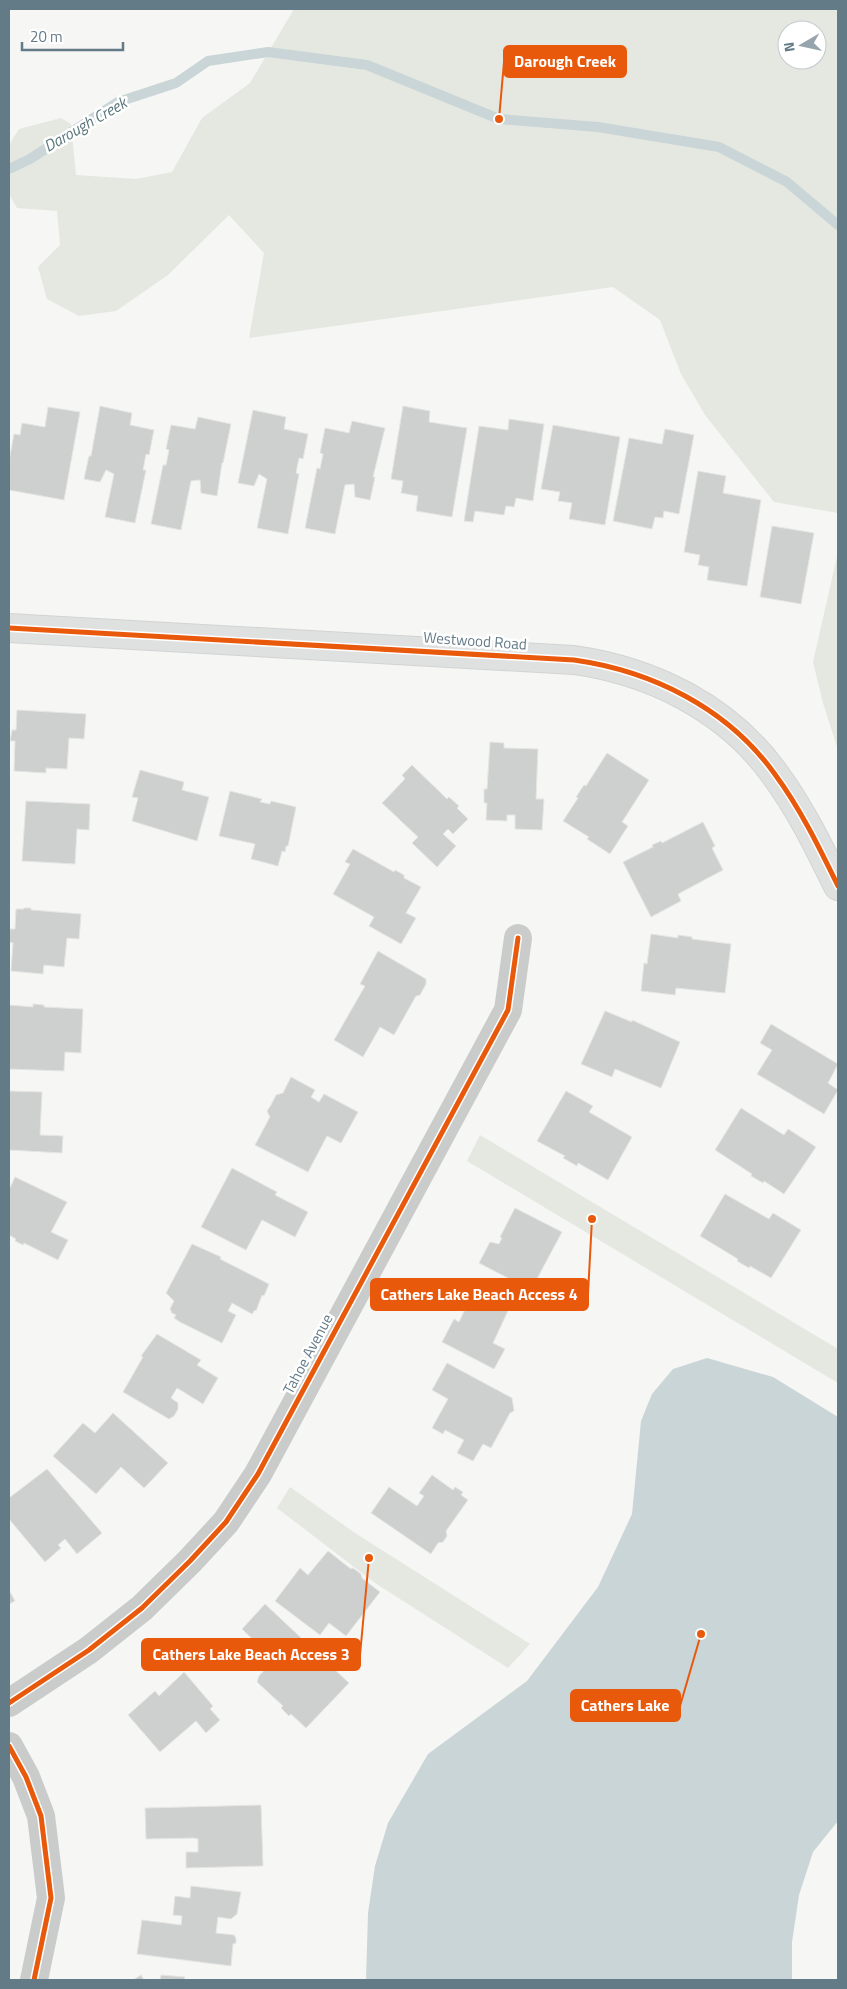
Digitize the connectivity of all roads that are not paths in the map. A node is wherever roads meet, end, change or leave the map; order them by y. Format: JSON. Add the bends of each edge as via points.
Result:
{"nodes":[{"id":1,"x":9,"y":628,"type":"edge"},
{"id":2,"x":838,"y":886,"type":"edge"},
{"id":3,"x":518,"y":938,"type":"dead end"},
{"id":4,"x":9,"y":1703,"type":"edge"},
{"id":5,"x":9,"y":1746,"type":"edge"},
{"id":6,"x":34,"y":1980,"type":"edge"}],
"edges":[{"from":1,"to":2,"type":"street","name":"Westwood Road","via":[[574,660],[598,663],[638,675],[691,698],[753,747],[798,809]]},
{"from":3,"to":4,"type":"street","name":"Tahoe Avenue","via":[[508,1010],[258,1474],[226,1522],[142,1608],[89,1650]]},
{"from":5,"to":6,"type":"street","via":[[26,1777],[41,1816],[51,1898]]}]}
